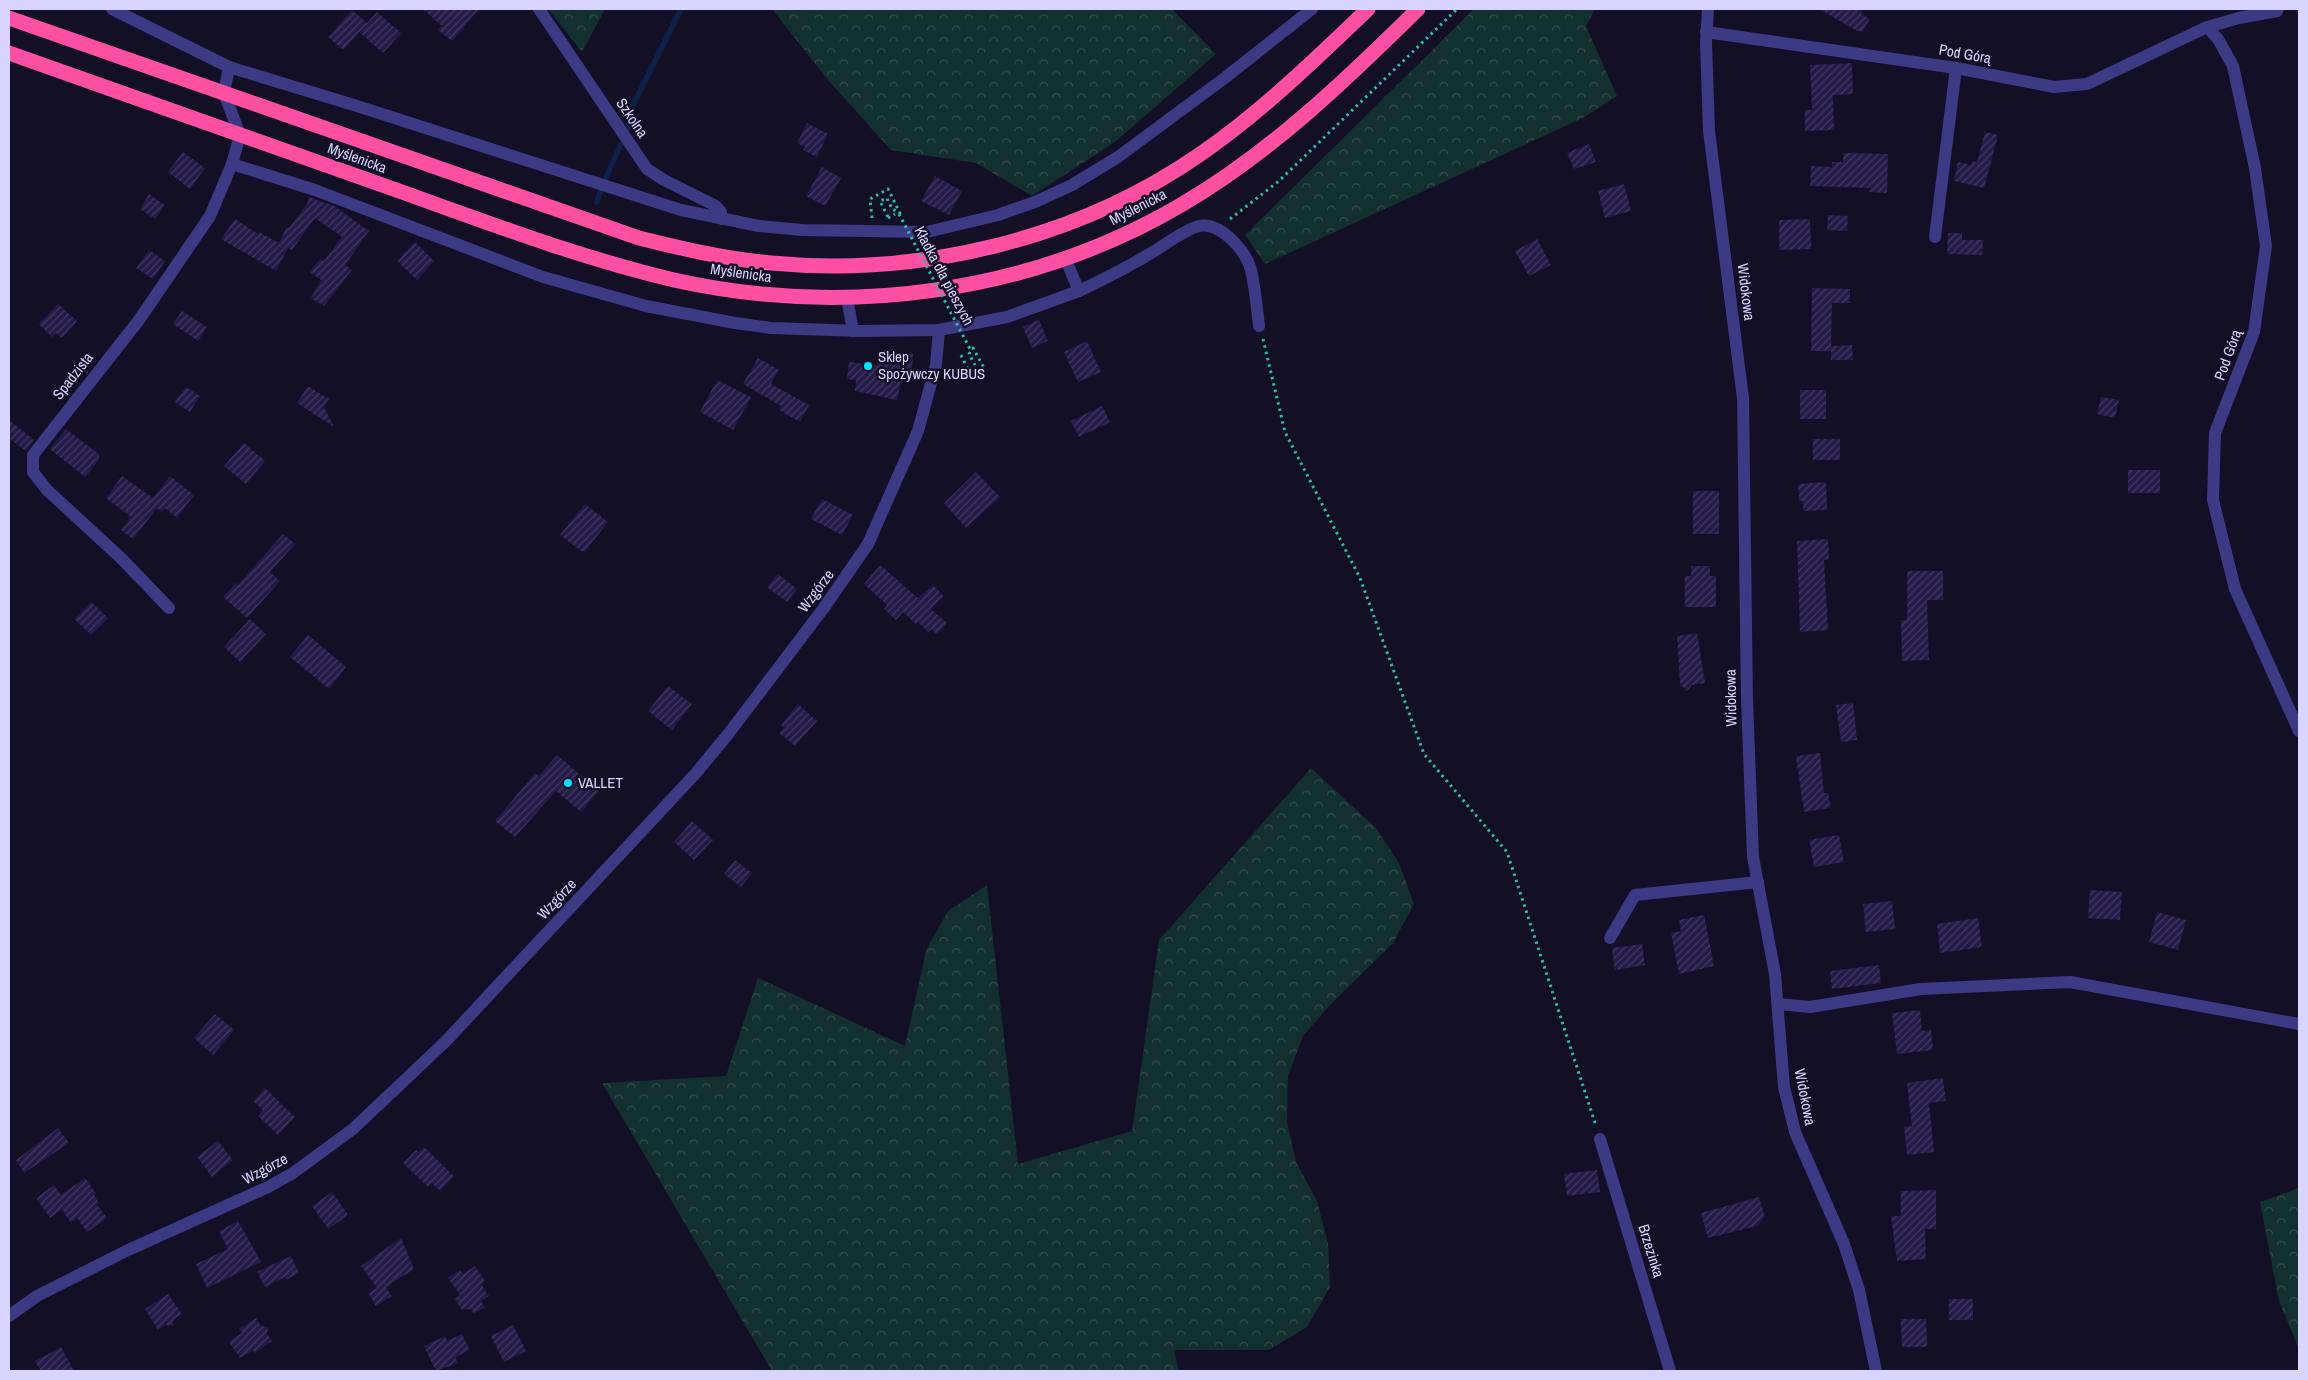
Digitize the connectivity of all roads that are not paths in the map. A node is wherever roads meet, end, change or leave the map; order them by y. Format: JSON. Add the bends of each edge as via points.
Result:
{"nodes":[{"id":1,"x":112,"y":9,"type":"edge"},
{"id":2,"x":539,"y":9,"type":"edge"},
{"id":3,"x":1312,"y":9,"type":"edge"},
{"id":4,"x":1368,"y":9,"type":"edge"},
{"id":5,"x":1418,"y":9,"type":"edge"},
{"id":6,"x":1708,"y":9,"type":"edge"},
{"id":7,"x":2277,"y":10,"type":"edge"},
{"id":8,"x":9,"y":18,"type":"edge"},
{"id":9,"x":2207,"y":27,"type":"junction"},
{"id":10,"x":1706,"y":32,"type":"junction"},
{"id":11,"x":9,"y":53,"type":"edge"},
{"id":12,"x":229,"y":67,"type":"junction"},
{"id":13,"x":1956,"y":68,"type":"junction"},
{"id":14,"x":224,"y":93,"type":"junction"},
{"id":15,"x":240,"y":135,"type":"junction"},
{"id":16,"x":232,"y":164,"type":"junction"},
{"id":17,"x":722,"y":219,"type":"junction"},
{"id":18,"x":1935,"y":236,"type":"dead end"},
{"id":19,"x":1065,"y":258,"type":"junction"},
{"id":20,"x":1078,"y":291,"type":"junction"},
{"id":21,"x":847,"y":298,"type":"junction"},
{"id":22,"x":1260,"y":326,"type":"road end"},
{"id":23,"x":939,"y":330,"type":"junction"},
{"id":24,"x":852,"y":331,"type":"junction"},
{"id":25,"x":169,"y":608,"type":"dead end"},
{"id":26,"x":2299,"y":731,"type":"edge"},
{"id":27,"x":1758,"y":882,"type":"junction"},
{"id":28,"x":1610,"y":938,"type":"dead end"},
{"id":29,"x":1778,"y":1004,"type":"junction"},
{"id":30,"x":2299,"y":1024,"type":"edge"},
{"id":31,"x":1600,"y":1139,"type":"road end"},
{"id":32,"x":9,"y":1316,"type":"edge"},
{"id":33,"x":1670,"y":1371,"type":"edge"},
{"id":34,"x":1876,"y":1371,"type":"edge"}],
"edges":[{"from":1,"to":12,"type":"street"},
{"from":2,"to":17,"type":"street","name":"Szkolna","via":[[647,169],[716,206]]},
{"from":3,"to":17,"type":"street","via":[[1226,78],[1118,157],[1072,185],[1035,202],[927,232],[802,230]]},
{"from":4,"to":14,"type":"highway","name":"Myślenicka","via":[[1222,139],[1141,189],[1072,221],[1016,240],[943,257],[880,265],[770,263],[658,242],[602,226]]},
{"from":5,"to":19,"type":"highway","name":"Myślenicka","via":[[1309,112],[1236,170],[1158,217]]},
{"from":6,"to":10,"type":"street","name":"Widokowa"},
{"from":7,"to":9,"type":"street","name":"Pod Górą"},
{"from":8,"to":14,"type":"highway","name":"Myślenicka"},
{"from":9,"to":13,"type":"street","name":"Pod Górą","via":[[2087,84],[2054,87]]},
{"from":9,"to":26,"type":"street","name":"Pod Górą","via":[[2233,66],[2255,168],[2266,246],[2254,332],[2215,433],[2212,500],[2235,589]]},
{"from":10,"to":13,"type":"street","name":"Pod Górą"},
{"from":10,"to":27,"type":"street","name":"Widokowa","via":[[1710,131],[1743,398],[1747,700],[1753,857]]},
{"from":11,"to":15,"type":"highway","name":"Myślenicka"},
{"from":12,"to":14,"type":"street"},
{"from":12,"to":17,"type":"street","via":[[680,210]]},
{"from":13,"to":18,"type":"street"},
{"from":14,"to":15,"type":"street"},
{"from":15,"to":16,"type":"street","name":"Spadzista"},
{"from":15,"to":21,"type":"highway","name":"Myślenicka","via":[[514,232],[649,274],[758,294]]},
{"from":16,"to":24,"type":"street","via":[[600,294],[694,316],[771,328]]},
{"from":16,"to":25,"type":"street","name":"Spadzista","via":[[210,216],[139,320],[33,455],[32,472],[46,490],[121,558]]},
{"from":19,"to":20,"type":"street"},
{"from":19,"to":21,"type":"highway","name":"Myślenicka","via":[[948,288]]},
{"from":20,"to":22,"type":"street","via":[[1190,230],[1199,226],[1217,228],[1248,264]]},
{"from":20,"to":23,"type":"street","via":[[1007,317]]},
{"from":21,"to":24,"type":"street"},
{"from":23,"to":24,"type":"street"},
{"from":23,"to":32,"type":"street","name":"Wzgórze","via":[[934,375],[918,431],[868,544],[849,574],[696,773],[446,1041],[354,1129],[293,1173],[126,1251],[38,1296]]},
{"from":27,"to":28,"type":"street","via":[[1635,895]]},
{"from":27,"to":29,"type":"street","name":"Widokowa","via":[[1776,974]]},
{"from":29,"to":30,"type":"street","via":[[1810,1007],[1921,989],[2070,982]]},
{"from":29,"to":34,"type":"street","name":"Widokowa","via":[[1784,1087],[1795,1132],[1844,1244],[1859,1290]]},
{"from":31,"to":33,"type":"street","name":"Brzezinka"}]}
